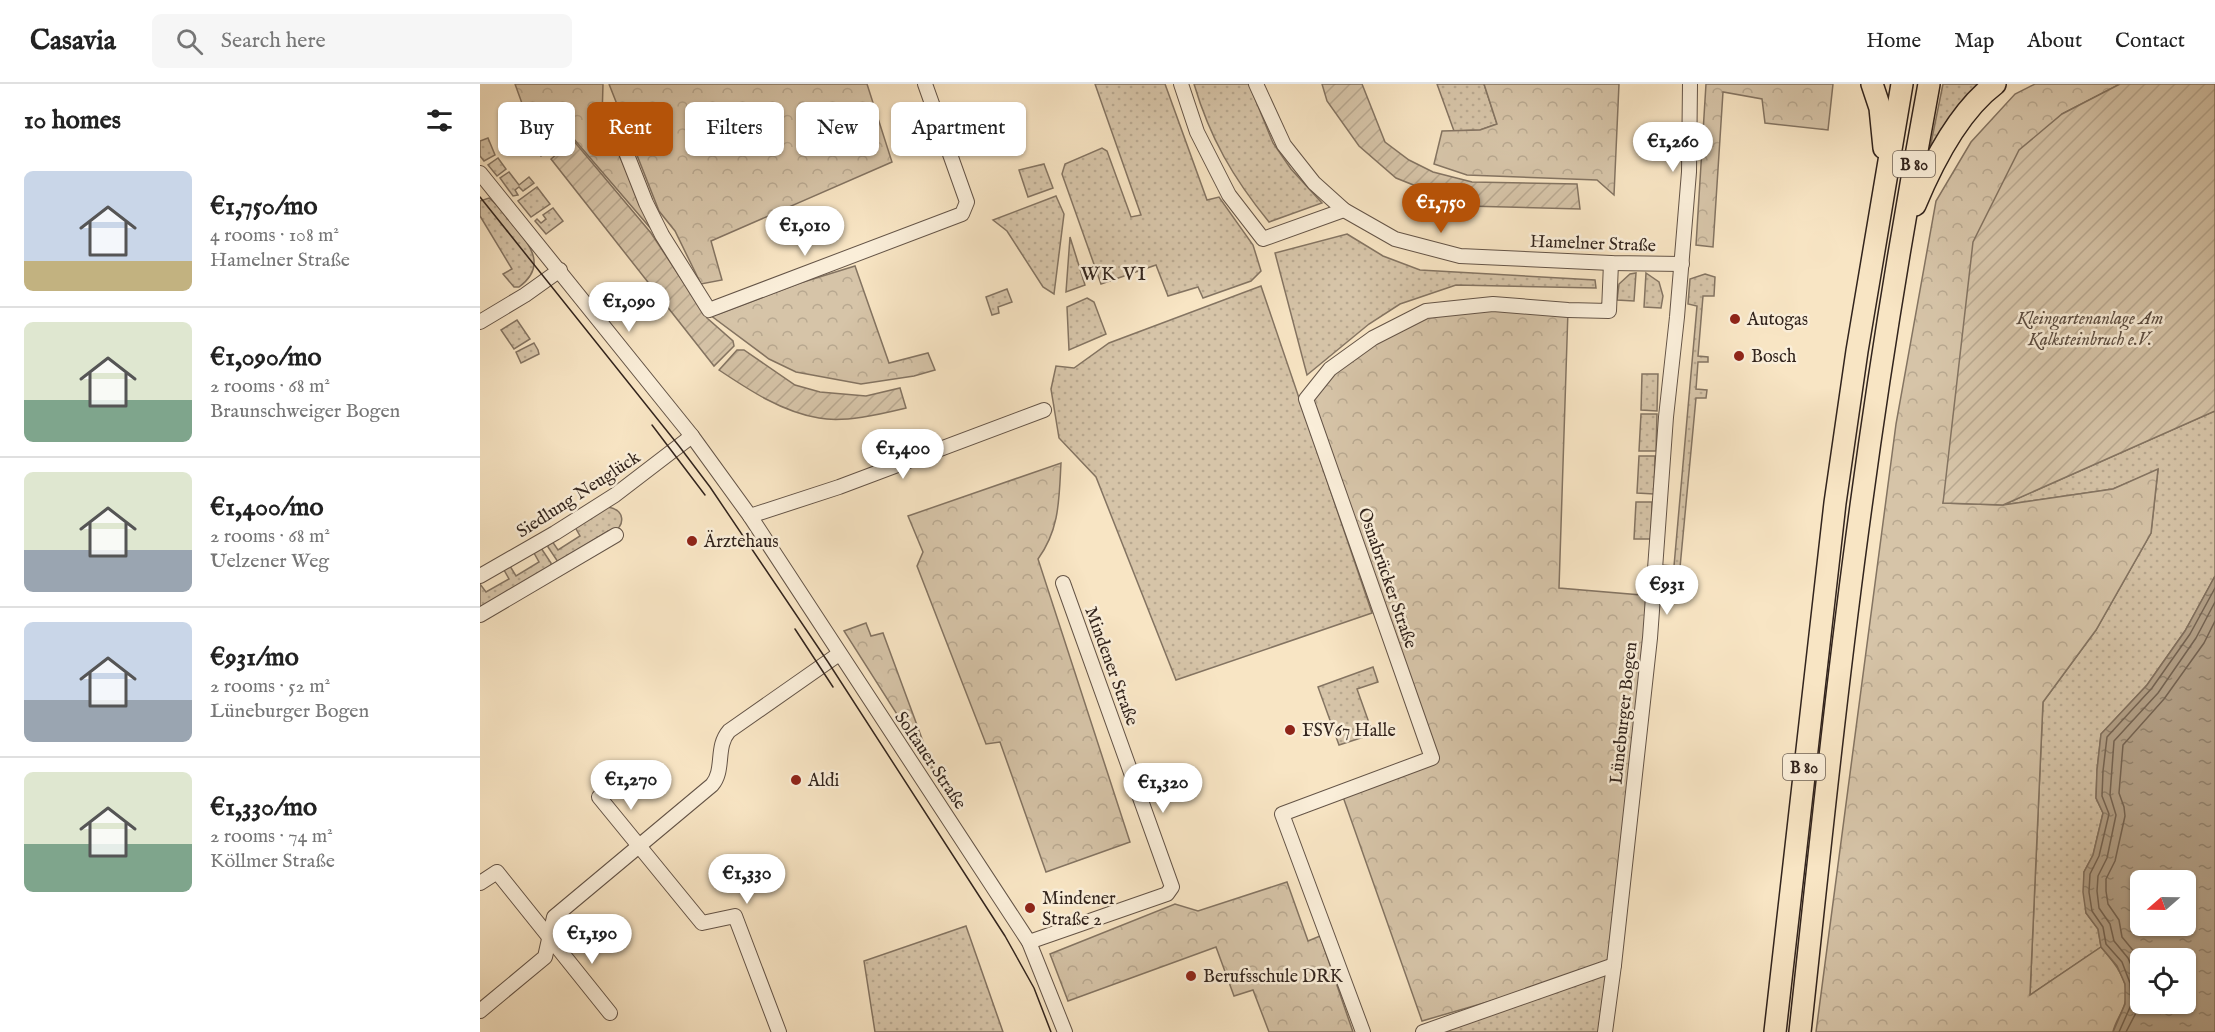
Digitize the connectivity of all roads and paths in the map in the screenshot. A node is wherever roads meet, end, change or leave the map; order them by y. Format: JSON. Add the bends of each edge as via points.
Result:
{"nodes":[{"id":1,"x":925,"y":84,"type":"edge"},
{"id":2,"x":1181,"y":84,"type":"edge"},
{"id":3,"x":1256,"y":84,"type":"edge"},
{"id":4,"x":1690,"y":84,"type":"edge"},
{"id":5,"x":1872,"y":84,"type":"edge"},
{"id":6,"x":1902,"y":84,"type":"edge"},
{"id":7,"x":1929,"y":84,"type":"edge"},
{"id":8,"x":1995,"y":84,"type":"edge"},
{"id":9,"x":627,"y":156,"type":"edge"},
{"id":10,"x":480,"y":173,"type":"edge"},
{"id":11,"x":1886,"y":179,"type":"junction"},
{"id":12,"x":1344,"y":210,"type":"junction"},
{"id":13,"x":1899,"y":245,"type":"junction"},
{"id":14,"x":1611,"y":263,"type":"junction"},
{"id":15,"x":1682,"y":264,"type":"junction"},
{"id":16,"x":560,"y":270,"type":"junction"},
{"id":17,"x":480,"y":322,"type":"edge"},
{"id":18,"x":1044,"y":410,"type":"dead end"},
{"id":19,"x":692,"y":436,"type":"junction"},
{"id":20,"x":750,"y":516,"type":"junction"},
{"id":21,"x":616,"y":535,"type":"dead end"},
{"id":22,"x":480,"y":576,"type":"edge"},
{"id":23,"x":1063,"y":583,"type":"dead end"},
{"id":24,"x":480,"y":615,"type":"edge"},
{"id":25,"x":839,"y":654,"type":"junction"},
{"id":26,"x":599,"y":797,"type":"dead end"},
{"id":27,"x":639,"y":845,"type":"junction"},
{"id":28,"x":480,"y":883,"type":"edge"},
{"id":29,"x":550,"y":937,"type":"junction"},
{"id":30,"x":1029,"y":942,"type":"junction"},
{"id":31,"x":1614,"y":965,"type":"junction"},
{"id":32,"x":480,"y":1011,"type":"edge"},
{"id":33,"x":610,"y":1013,"type":"dead end"},
{"id":34,"x":1438,"y":1030,"type":"edge"},
{"id":35,"x":779,"y":1032,"type":"edge"},
{"id":36,"x":1065,"y":1032,"type":"edge"},
{"id":37,"x":1363,"y":1032,"type":"edge"},
{"id":38,"x":1423,"y":1032,"type":"edge"},
{"id":39,"x":1605,"y":1032,"type":"edge"},
{"id":40,"x":1774,"y":1032,"type":"edge"},
{"id":41,"x":1800,"y":1032,"type":"edge"}],
"edges":[{"from":1,"to":9,"type":"street","via":[[967,202],[962,214],[709,310],[662,235]]},
{"from":2,"to":12,"type":"street","via":[[1197,132],[1229,195],[1263,239]]},
{"from":3,"to":12,"type":"street","name":"Hamelner Straße","via":[[1284,145],[1314,183]]},
{"from":4,"to":15,"type":"street","name":"Lüneburger Bogen"},
{"from":5,"to":11,"type":"highway","via":[[1880,108]]},
{"from":6,"to":11,"type":"highway","number":"B 80"},
{"from":7,"to":13,"type":"highway","number":"B 80"},
{"from":8,"to":13,"type":"highway","via":[[1970,107],[1940,154]]},
{"from":10,"to":16,"type":"street","name":"Soltauer Straße"},
{"from":11,"to":40,"type":"highway","number":"B 80","via":[[1835,503]]},
{"from":12,"to":14,"type":"street","name":"Hamelner Straße","via":[[1395,239],[1460,256]]},
{"from":13,"to":41,"type":"highway","number":"B 80","via":[[1860,509]]},
{"from":14,"to":15,"type":"street","name":"Hamelner Straße"},
{"from":14,"to":37,"type":"street","name":"Osnabrücker Straße","via":[[1609,311],[1493,304],[1426,311],[1373,338],[1330,369],[1306,399],[1432,758],[1282,814]]},
{"from":15,"to":31,"type":"street","name":"Lüneburger Bogen","via":[[1651,628]]},
{"from":16,"to":17,"type":"street"},
{"from":16,"to":19,"type":"street","name":"Soltauer Straße"},
{"from":18,"to":20,"type":"street"},
{"from":19,"to":20,"type":"street","name":"Soltauer Straße"},
{"from":19,"to":22,"type":"street","name":"Siedlung Neuglück","via":[[615,495]]},
{"from":20,"to":25,"type":"street","name":"Soltauer Straße"},
{"from":21,"to":24,"type":"street"},
{"from":23,"to":30,"type":"street","name":"Mindener Straße","via":[[1172,888],[1167,894]]},
{"from":25,"to":27,"type":"street","via":[[729,731],[723,742],[716,781]]},
{"from":25,"to":30,"type":"street","name":"Soltauer Straße"},
{"from":26,"to":27,"type":"street"},
{"from":27,"to":29,"type":"street","via":[[554,917]]},
{"from":27,"to":35,"type":"street","via":[[702,922],[735,916]]},
{"from":28,"to":29,"type":"street","via":[[497,872]]},
{"from":29,"to":32,"type":"street","via":[[545,957]]},
{"from":29,"to":33,"type":"street"},
{"from":30,"to":36,"type":"street","name":"Soltauer Straße"},
{"from":31,"to":34,"type":"street"},
{"from":31,"to":39,"type":"street"},
{"from":34,"to":38,"type":"street"}]}
